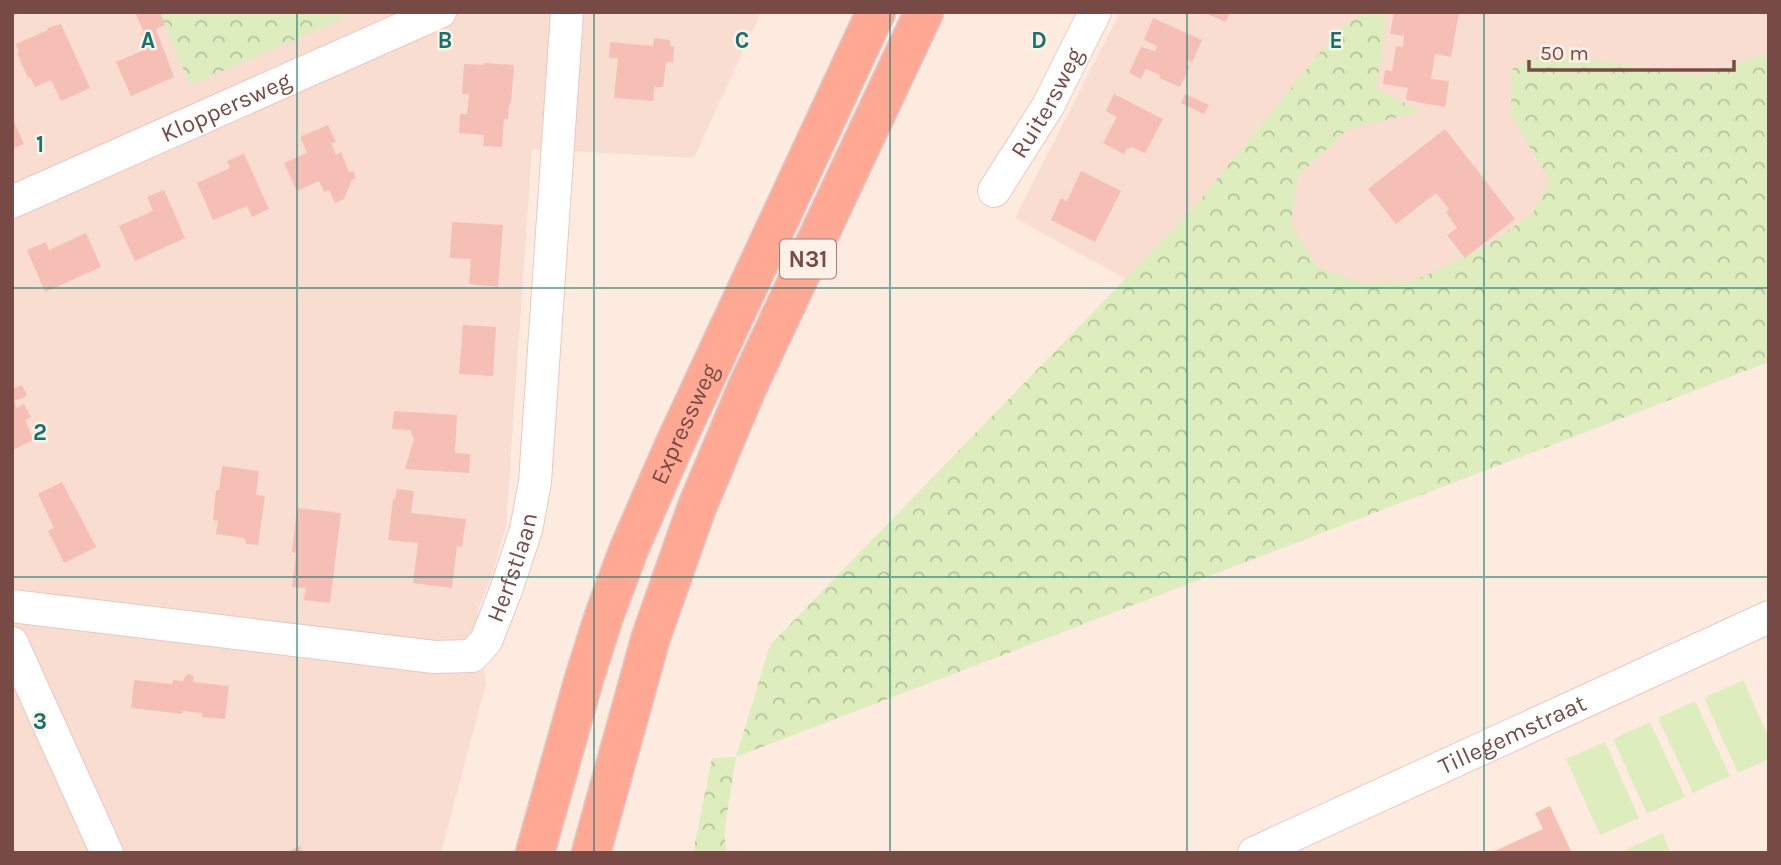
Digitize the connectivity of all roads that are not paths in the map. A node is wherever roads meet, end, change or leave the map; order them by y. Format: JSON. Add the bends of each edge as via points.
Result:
{"nodes":[{"id":1,"x":440,"y":12,"type":"edge"},
{"id":2,"x":567,"y":12,"type":"edge"},
{"id":3,"x":876,"y":12,"type":"edge"},
{"id":4,"x":924,"y":12,"type":"edge"},
{"id":5,"x":1095,"y":12,"type":"edge"},
{"id":6,"x":994,"y":191,"type":"dead end"},
{"id":7,"x":12,"y":202,"type":"edge"},
{"id":8,"x":12,"y":606,"type":"edge"},
{"id":9,"x":1769,"y":617,"type":"edge"},
{"id":10,"x":12,"y":643,"type":"edge"},
{"id":11,"x":107,"y":853,"type":"edge"},
{"id":12,"x":535,"y":853,"type":"edge"},
{"id":13,"x":591,"y":853,"type":"edge"},
{"id":14,"x":1254,"y":853,"type":"edge"}],
"edges":[{"from":1,"to":7,"type":"street","name":"Kloppersweg"},
{"from":2,"to":8,"type":"street","name":"Herfstlaan","via":[[535,482],[527,530],[486,642],[472,656],[434,657]]},
{"from":3,"to":12,"type":"highway","name":"Expressweg","number":"N31","via":[[629,549],[592,654]]},
{"from":4,"to":13,"type":"highway","name":"Expressweg","number":"N31","via":[[747,388],[697,507],[651,637]]},
{"from":5,"to":6,"type":"street","name":"Ruitersweg","via":[[1048,106]]},
{"from":9,"to":14,"type":"street","name":"Tillegemstraat"},
{"from":10,"to":11,"type":"street"}]}
